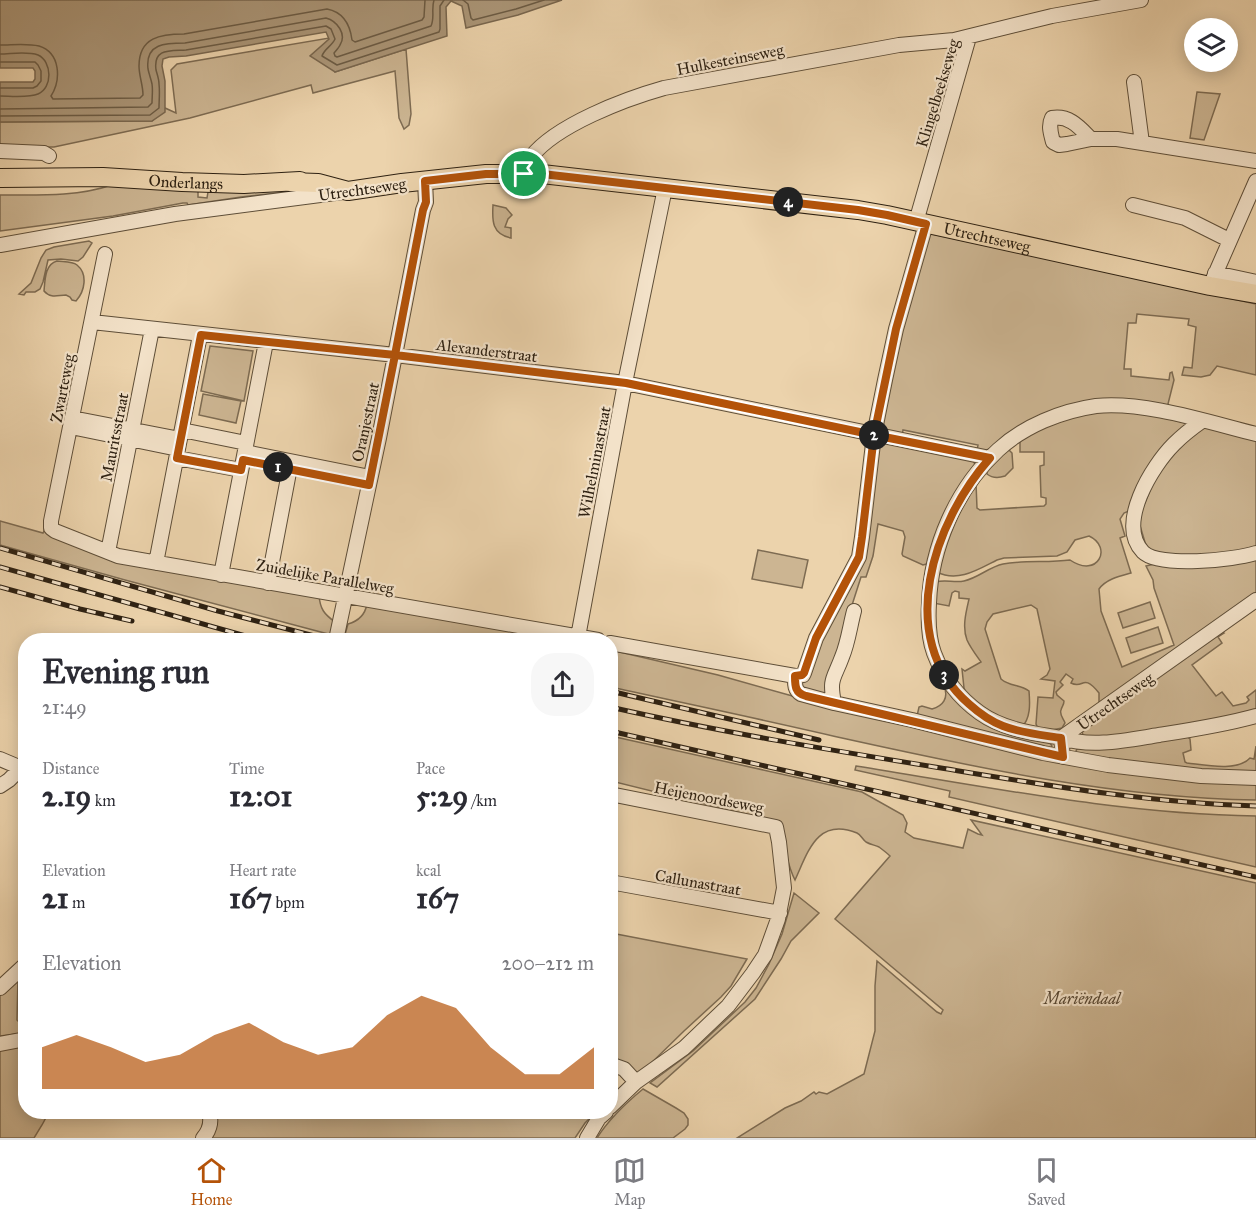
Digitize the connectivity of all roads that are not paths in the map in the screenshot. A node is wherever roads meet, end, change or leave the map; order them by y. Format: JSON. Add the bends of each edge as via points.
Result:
{"nodes":[{"id":1,"x":1141,"y":0,"type":"edge"},
{"id":2,"x":969,"y":37,"type":"junction"},
{"id":3,"x":1134,"y":82,"type":"dead end"},
{"id":4,"x":1091,"y":139,"type":"dead end"},
{"id":5,"x":1142,"y":142,"type":"junction"},
{"id":6,"x":0,"y":151,"type":"edge"},
{"id":7,"x":49,"y":156,"type":"dead end"},
{"id":8,"x":1256,"y":161,"type":"edge"},
{"id":9,"x":0,"y":170,"type":"edge"},
{"id":10,"x":524,"y":174,"type":"junction"},
{"id":11,"x":81,"y":177,"type":"junction"},
{"id":12,"x":0,"y":178,"type":"edge"},
{"id":13,"x":1256,"y":181,"type":"edge"},
{"id":14,"x":290,"y":182,"type":"junction"},
{"id":15,"x":416,"y":182,"type":"junction"},
{"id":16,"x":665,"y":188,"type":"junction"},
{"id":17,"x":348,"y":191,"type":"junction"},
{"id":18,"x":1133,"y":206,"type":"dead end"},
{"id":19,"x":921,"y":223,"type":"junction"},
{"id":20,"x":1229,"y":240,"type":"junction"},
{"id":21,"x":0,"y":245,"type":"edge"},
{"id":22,"x":105,"y":255,"type":"dead end"},
{"id":23,"x":1213,"y":280,"type":"junction"},
{"id":24,"x":1256,"y":282,"type":"edge"},
{"id":25,"x":1256,"y":294,"type":"edge"},
{"id":26,"x":92,"y":322,"type":"junction"},
{"id":27,"x":148,"y":328,"type":"junction"},
{"id":28,"x":205,"y":335,"type":"junction"},
{"id":29,"x":262,"y":342,"type":"junction"},
{"id":30,"x":395,"y":355,"type":"junction"},
{"id":31,"x":626,"y":383,"type":"junction"},
{"id":32,"x":1203,"y":421,"type":"junction"},
{"id":33,"x":71,"y":422,"type":"junction"},
{"id":34,"x":127,"y":434,"type":"junction"},
{"id":35,"x":1256,"y":434,"type":"edge"},
{"id":36,"x":874,"y":435,"type":"junction"},
{"id":37,"x":182,"y":445,"type":"junction"},
{"id":38,"x":241,"y":456,"type":"junction"},
{"id":39,"x":990,"y":458,"type":"junction"},
{"id":40,"x":295,"y":466,"type":"junction"},
{"id":41,"x":370,"y":481,"type":"junction"},
{"id":42,"x":51,"y":528,"type":"joint"},
{"id":43,"x":104,"y":551,"type":"junction"},
{"id":44,"x":1256,"y":553,"type":"edge"},
{"id":45,"x":160,"y":564,"type":"junction"},
{"id":46,"x":216,"y":574,"type":"junction"},
{"id":47,"x":272,"y":584,"type":"junction"},
{"id":48,"x":346,"y":596,"type":"junction"},
{"id":49,"x":1256,"y":600,"type":"edge"},
{"id":50,"x":854,"y":611,"type":"dead end"},
{"id":51,"x":338,"y":633,"type":"edge"},
{"id":52,"x":554,"y":633,"type":"edge"},
{"id":53,"x":579,"y":633,"type":"edge"},
{"id":54,"x":618,"y":644,"type":"edge"},
{"id":55,"x":800,"y":674,"type":"junction"},
{"id":56,"x":834,"y":702,"type":"junction"},
{"id":57,"x":1256,"y":716,"type":"edge"},
{"id":58,"x":1061,"y":738,"type":"junction"},
{"id":59,"x":1063,"y":757,"type":"junction"},
{"id":60,"x":0,"y":759,"type":"edge"},
{"id":61,"x":18,"y":767,"type":"edge"},
{"id":62,"x":18,"y":773,"type":"edge"},
{"id":63,"x":1256,"y":778,"type":"edge"},
{"id":64,"x":0,"y":786,"type":"edge"},
{"id":65,"x":618,"y":796,"type":"edge"},
{"id":66,"x":618,"y":883,"type":"edge"},
{"id":67,"x":780,"y":913,"type":"junction"},
{"id":68,"x":18,"y":971,"type":"edge"},
{"id":69,"x":0,"y":988,"type":"edge"},
{"id":70,"x":18,"y":1041,"type":"edge"},
{"id":71,"x":0,"y":1044,"type":"edge"},
{"id":72,"x":618,"y":1067,"type":"edge"},
{"id":73,"x":636,"y":1082,"type":"junction"},
{"id":74,"x":618,"y":1099,"type":"edge"},
{"id":75,"x":210,"y":1119,"type":"edge"},
{"id":76,"x":598,"y":1119,"type":"edge"},
{"id":77,"x":203,"y":1138,"type":"edge"},
{"id":78,"x":587,"y":1138,"type":"edge"}],
"edges":[{"from":1,"to":2,"type":"street","name":"Klingelbeekseweg","via":[[1052,16]]},
{"from":2,"to":10,"type":"street","name":"Hulkesteinseweg","via":[[899,45],[647,93],[564,130],[533,155]]},
{"from":2,"to":19,"type":"street","name":"Klingelbeekseweg"},
{"from":3,"to":5,"type":"street"},
{"from":4,"to":5,"type":"street"},
{"from":5,"to":8,"type":"street"},
{"from":6,"to":7,"type":"street"},
{"from":9,"to":11,"type":"main road","name":"Onderlangs"},
{"from":10,"to":15,"type":"main road","name":"Utrechtseweg"},
{"from":10,"to":16,"type":"main road","name":"Utrechtseweg"},
{"from":11,"to":12,"type":"main road","name":"Onderlangs"},
{"from":11,"to":14,"type":"main road","name":"Onderlangs","via":[[244,184]]},
{"from":13,"to":20,"type":"street"},
{"from":14,"to":15,"type":"main road","name":"Onderlangs","via":[[338,178]]},
{"from":14,"to":17,"type":"main road","name":"Onderlangs","via":[[318,183]]},
{"from":15,"to":17,"type":"main road","name":"Utrechtseweg"},
{"from":15,"to":30,"type":"street","name":"Oranjestraat","via":[[426,202]]},
{"from":16,"to":19,"type":"main road","name":"Utrechtseweg","via":[[858,210]]},
{"from":16,"to":31,"type":"street","name":"Wilhelminastraat"},
{"from":17,"to":21,"type":"street","name":"Utrechtseweg","via":[[175,214]]},
{"from":18,"to":20,"type":"street","via":[[1185,218]]},
{"from":19,"to":23,"type":"main road","name":"Utrechtseweg"},
{"from":19,"to":36,"type":"street","name":"Klingelbeekseweg"},
{"from":20,"to":23,"type":"street"},
{"from":22,"to":26,"type":"street","name":"Zwarteweg"},
{"from":23,"to":24,"type":"street","name":"Utrechtseweg"},
{"from":23,"to":25,"type":"main road","name":"Utrechtseweg"},
{"from":26,"to":27,"type":"street","name":"Alexanderstraat"},
{"from":26,"to":33,"type":"street","name":"Zwarteweg"},
{"from":27,"to":28,"type":"street","name":"Alexanderstraat"},
{"from":27,"to":34,"type":"street","name":"Mauritsstraat"},
{"from":28,"to":29,"type":"street","name":"Alexanderstraat"},
{"from":28,"to":37,"type":"street"},
{"from":29,"to":30,"type":"street","name":"Alexanderstraat"},
{"from":29,"to":38,"type":"street"},
{"from":30,"to":31,"type":"street","name":"Alexanderstraat"},
{"from":30,"to":41,"type":"street","name":"Oranjestraat"},
{"from":31,"to":36,"type":"street","name":"Alexanderstraat"},
{"from":31,"to":53,"type":"street","name":"Wilhelminastraat"},
{"from":32,"to":35,"type":"street","name":"Utrechtseweg"},
{"from":32,"to":39,"type":"street","name":"Utrechtseweg","via":[[1140,408],[1096,406],[1042,421]]},
{"from":32,"to":44,"type":"street","via":[[1174,444],[1151,474],[1134,513],[1135,537],[1141,550],[1155,559],[1232,559]]},
{"from":33,"to":34,"type":"street"},
{"from":33,"to":42,"type":"street","name":"Zwarteweg"},
{"from":34,"to":37,"type":"street"},
{"from":34,"to":43,"type":"street","name":"Mauritsstraat"},
{"from":36,"to":39,"type":"street","name":"Alexanderstraat"},
{"from":36,"to":55,"type":"street","name":"Klingelbeekseweg","via":[[859,557]]},
{"from":37,"to":38,"type":"street"},
{"from":37,"to":38,"type":"street"},
{"from":37,"to":45,"type":"street"},
{"from":38,"to":40,"type":"street"},
{"from":38,"to":46,"type":"street"},
{"from":39,"to":58,"type":"street","name":"Utrechtseweg","via":[[962,496],[939,544],[929,590],[930,638],[945,677],[979,712],[1004,726]]},
{"from":40,"to":41,"type":"street"},
{"from":40,"to":47,"type":"street"},
{"from":41,"to":48,"type":"street","name":"Oranjestraat"},
{"from":42,"to":43,"type":"street","name":"Zuidelijke Parallelweg"},
{"from":43,"to":45,"type":"street","name":"Zuidelijke Parallelweg"},
{"from":45,"to":46,"type":"street","name":"Zuidelijke Parallelweg"},
{"from":46,"to":47,"type":"street","name":"Zuidelijke Parallelweg"},
{"from":47,"to":48,"type":"street","name":"Zuidelijke Parallelweg"},
{"from":48,"to":51,"type":"street","name":"Oranjestraat"},
{"from":48,"to":52,"type":"street","name":"Zuidelijke Parallelweg"},
{"from":49,"to":58,"type":"street","name":"Utrechtseweg"},
{"from":50,"to":56,"type":"street","via":[[833,675]]},
{"from":54,"to":55,"type":"street"},
{"from":55,"to":56,"type":"street","via":[[797,692]]},
{"from":56,"to":59,"type":"street"},
{"from":57,"to":58,"type":"street","name":"Utrechtseweg","via":[[1118,741],[1076,743]]},
{"from":58,"to":59,"type":"street","name":"Utrechtseweg"},
{"from":59,"to":63,"type":"street","via":[[1182,774]]},
{"from":60,"to":61,"type":"street"},
{"from":62,"to":64,"type":"street"},
{"from":65,"to":67,"type":"street","name":"Heijenoordseweg","via":[[776,827],[784,888]]},
{"from":66,"to":67,"type":"street","name":"Callunastraat"},
{"from":67,"to":73,"type":"street","name":"Heijenoordseweg","via":[[765,954],[728,1006],[684,1048]]},
{"from":68,"to":69,"type":"street"},
{"from":70,"to":71,"type":"street"},
{"from":72,"to":73,"type":"street"},
{"from":73,"to":74,"type":"street","name":"Heijenoordseweg"},
{"from":75,"to":77,"type":"street"},
{"from":76,"to":78,"type":"street"}]}
